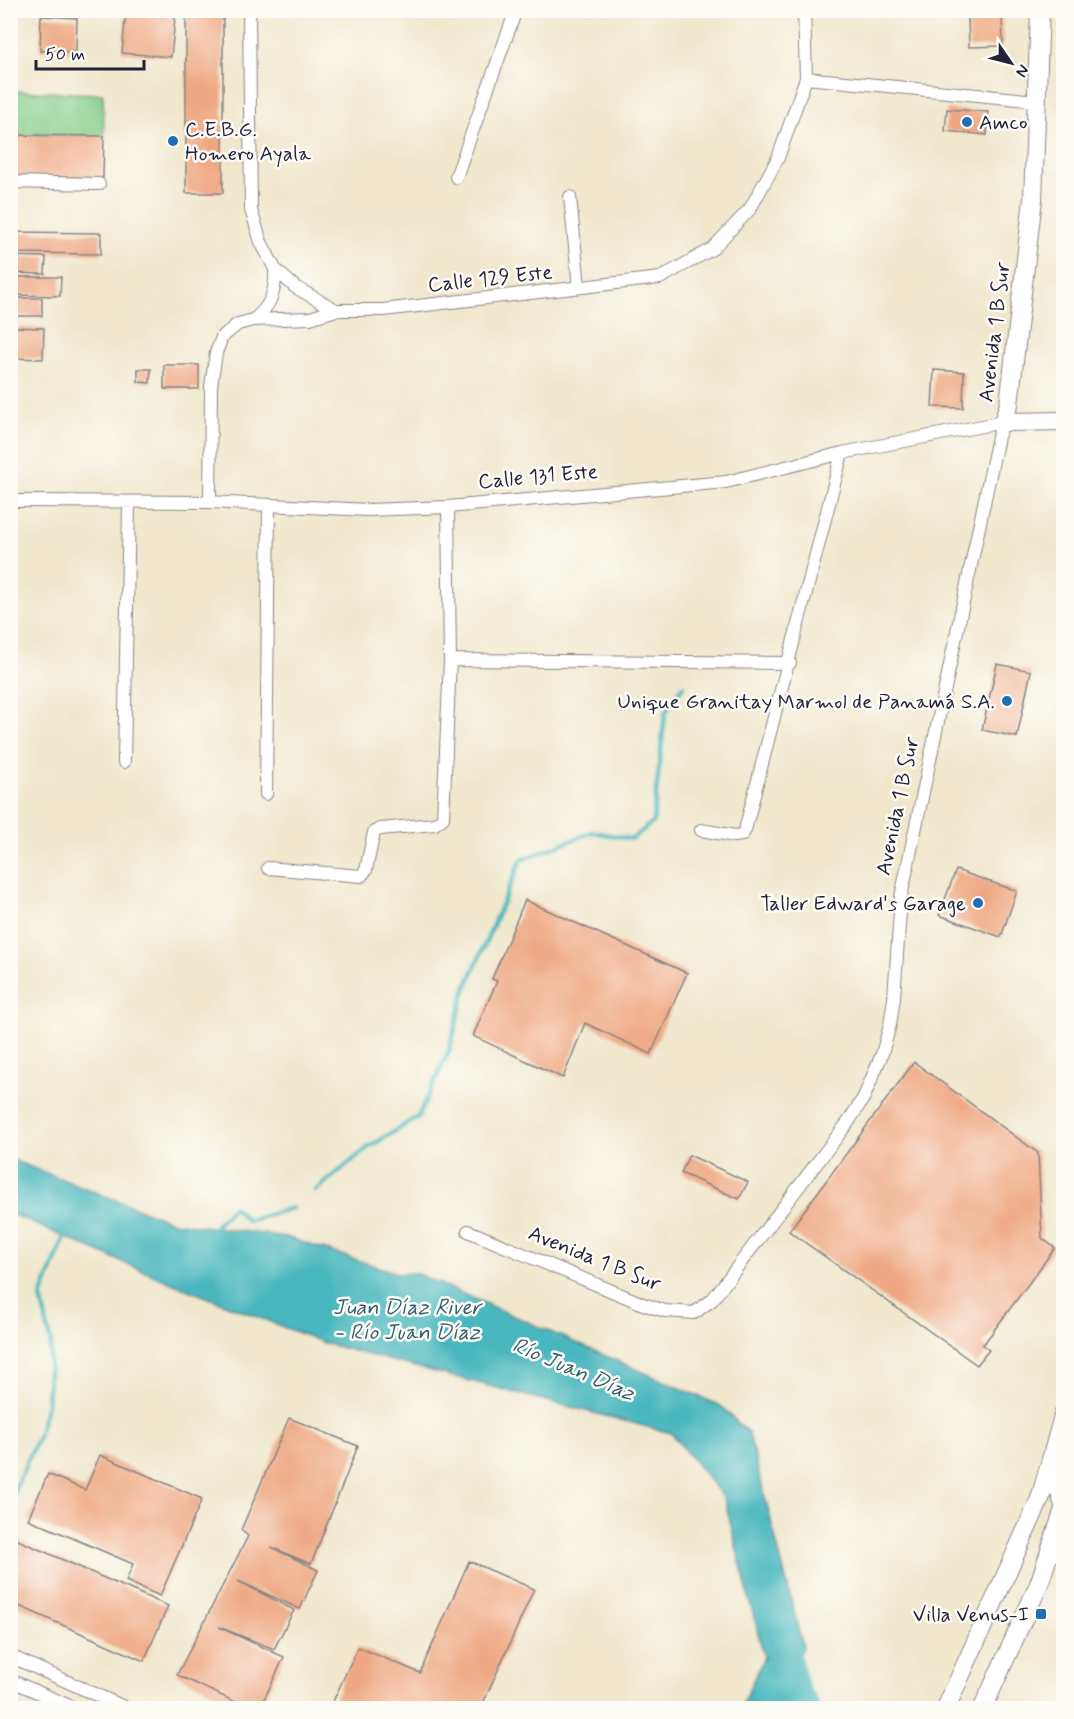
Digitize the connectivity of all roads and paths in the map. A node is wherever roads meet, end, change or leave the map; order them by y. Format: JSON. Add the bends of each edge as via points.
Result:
{"nodes":[{"id":1,"x":249,"y":10,"type":"edge"},
{"id":2,"x":516,"y":10,"type":"edge"},
{"id":3,"x":804,"y":10,"type":"edge"},
{"id":4,"x":1040,"y":10,"type":"edge"},
{"id":5,"x":806,"y":78,"type":"junction"},
{"id":6,"x":1037,"y":101,"type":"junction"},
{"id":7,"x":456,"y":177,"type":"dead end"},
{"id":8,"x":10,"y":182,"type":"edge"},
{"id":9,"x":99,"y":184,"type":"dead end"},
{"id":10,"x":570,"y":197,"type":"dead end"},
{"id":11,"x":276,"y":268,"type":"junction"},
{"id":12,"x":579,"y":287,"type":"junction"},
{"id":13,"x":336,"y":310,"type":"junction"},
{"id":14,"x":254,"y":320,"type":"junction"},
{"id":15,"x":1064,"y":421,"type":"edge"},
{"id":16,"x":1003,"y":422,"type":"junction"},
{"id":17,"x":842,"y":453,"type":"junction"},
{"id":18,"x":10,"y":501,"type":"edge"},
{"id":19,"x":210,"y":502,"type":"junction"},
{"id":20,"x":129,"y":503,"type":"junction"},
{"id":21,"x":269,"y":506,"type":"junction"},
{"id":22,"x":447,"y":507,"type":"junction"},
{"id":23,"x":450,"y":660,"type":"junction"},
{"id":24,"x":790,"y":663,"type":"junction"},
{"id":25,"x":124,"y":762,"type":"dead end"},
{"id":26,"x":266,"y":794,"type":"dead end"},
{"id":27,"x":701,"y":830,"type":"dead end"},
{"id":28,"x":268,"y":868,"type":"dead end"},
{"id":29,"x":468,"y":1231,"type":"dead end"},
{"id":30,"x":1064,"y":1413,"type":"edge"},
{"id":31,"x":1055,"y":1448,"type":"junction"},
{"id":32,"x":1064,"y":1507,"type":"edge"},
{"id":33,"x":1022,"y":1538,"type":"junction"},
{"id":34,"x":10,"y":1656,"type":"edge"},
{"id":35,"x":10,"y":1680,"type":"edge"},
{"id":36,"x":74,"y":1708,"type":"edge"},
{"id":37,"x":126,"y":1708,"type":"edge"},
{"id":38,"x":946,"y":1708,"type":"edge"},
{"id":39,"x":983,"y":1708,"type":"edge"}],
"edges":[{"from":1,"to":11,"type":"street","name":"Calle 129 Este","via":[[251,210],[261,242]]},
{"from":2,"to":7,"type":"street"},
{"from":3,"to":5,"type":"street","name":"Calle 129 Este"},
{"from":4,"to":6,"type":"main road","name":"Avenida 1 B Sur"},
{"from":5,"to":6,"type":"street"},
{"from":5,"to":12,"type":"street","name":"Calle 129 Este","via":[[778,158],[750,209],[712,249],[660,278]]},
{"from":6,"to":16,"type":"main road","name":"Avenida 1 B Sur","via":[[1033,199],[1009,404]]},
{"from":8,"to":9,"type":"street"},
{"from":10,"to":12,"type":"street"},
{"from":11,"to":13,"type":"street","name":"Calle 129 Este","via":[[295,287]]},
{"from":11,"to":14,"type":"street","via":[[270,302]]},
{"from":12,"to":13,"type":"street","name":"Calle 129 Este","via":[[383,310]]},
{"from":13,"to":14,"type":"street","via":[[310,318]]},
{"from":14,"to":19,"type":"street","via":[[238,324],[222,337],[216,353],[211,387]]},
{"from":15,"to":16,"type":"main road","name":"Calle 131 Este"},
{"from":16,"to":17,"type":"street","name":"Calle 131 Este"},
{"from":16,"to":29,"type":"street","name":"Avenida 1 B Sur","via":[[901,897],[891,1025],[875,1073],[849,1121],[712,1300],[694,1313],[642,1304]]},
{"from":17,"to":22,"type":"street","name":"Calle 131 Este","via":[[726,482]]},
{"from":17,"to":24,"type":"street"},
{"from":18,"to":20,"type":"street","name":"Calle 131 Este"},
{"from":19,"to":20,"type":"street","name":"Calle 131 Este"},
{"from":19,"to":21,"type":"street","name":"Calle 131 Este"},
{"from":20,"to":25,"type":"street"},
{"from":21,"to":22,"type":"street","name":"Calle 131 Este","via":[[368,510]]},
{"from":21,"to":26,"type":"street"},
{"from":22,"to":23,"type":"street"},
{"from":23,"to":24,"type":"street"},
{"from":23,"to":28,"type":"street","via":[[441,821],[374,832],[366,870],[361,876]]},
{"from":24,"to":27,"type":"street","via":[[744,832],[735,836]]},
{"from":30,"to":31,"type":"main road"},
{"from":31,"to":32,"type":"main road","via":[[1056,1480]]},
{"from":31,"to":33,"type":"main road","via":[[1040,1499]]},
{"from":32,"to":33,"type":"main road","via":[[1043,1516]]},
{"from":32,"to":39,"type":"main road","via":[[1039,1584]]},
{"from":33,"to":38,"type":"main road"},
{"from":34,"to":37,"type":"street"},
{"from":35,"to":36,"type":"street"}]}
